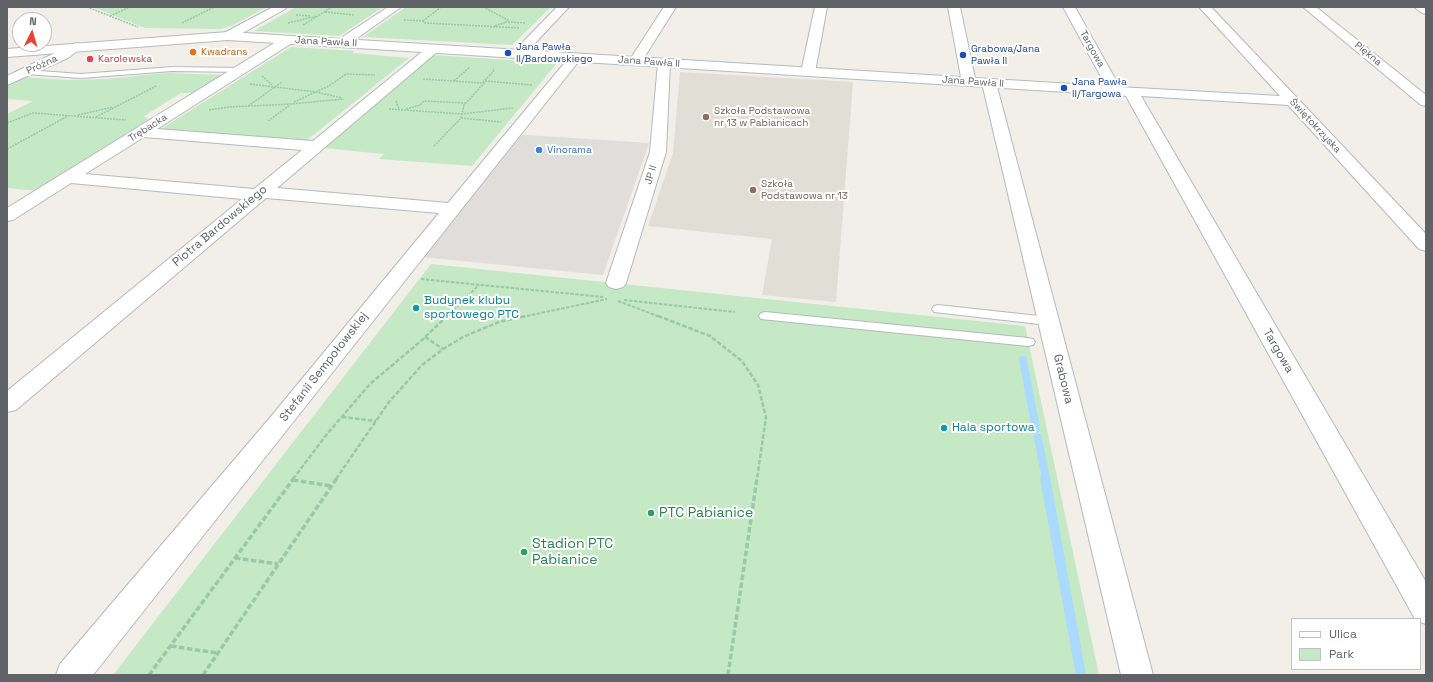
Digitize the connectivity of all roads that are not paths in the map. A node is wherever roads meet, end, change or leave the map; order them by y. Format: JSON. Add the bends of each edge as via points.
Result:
{"nodes":[{"id":1,"x":281,"y":7,"type":"edge"},
{"id":2,"x":395,"y":7,"type":"edge"},
{"id":3,"x":562,"y":7,"type":"edge"},
{"id":4,"x":670,"y":7,"type":"edge"},
{"id":5,"x":821,"y":7,"type":"edge"},
{"id":6,"x":954,"y":7,"type":"edge"},
{"id":7,"x":1069,"y":7,"type":"edge"},
{"id":8,"x":1205,"y":7,"type":"edge"},
{"id":9,"x":1310,"y":7,"type":"edge"},
{"id":10,"x":1420,"y":7,"type":"edge"},
{"id":11,"x":1426,"y":11,"type":"edge"},
{"id":12,"x":228,"y":36,"type":"junction"},
{"id":13,"x":288,"y":40,"type":"junction"},
{"id":14,"x":342,"y":43,"type":"junction"},
{"id":15,"x":76,"y":47,"type":"junction"},
{"id":16,"x":433,"y":49,"type":"junction"},
{"id":17,"x":7,"y":53,"type":"edge"},
{"id":18,"x":518,"y":54,"type":"junction"},
{"id":19,"x":576,"y":57,"type":"junction"},
{"id":20,"x":635,"y":61,"type":"junction"},
{"id":21,"x":664,"y":63,"type":"junction"},
{"id":22,"x":242,"y":70,"type":"junction"},
{"id":23,"x":26,"y":72,"type":"junction"},
{"id":24,"x":808,"y":72,"type":"junction"},
{"id":25,"x":7,"y":81,"type":"edge"},
{"id":26,"x":979,"y":82,"type":"junction"},
{"id":27,"x":1115,"y":91,"type":"junction"},
{"id":28,"x":1131,"y":92,"type":"junction"},
{"id":29,"x":1292,"y":101,"type":"junction"},
{"id":30,"x":1426,"y":102,"type":"edge"},
{"id":31,"x":142,"y":132,"type":"junction"},
{"id":32,"x":315,"y":146,"type":"junction"},
{"id":33,"x":68,"y":178,"type":"junction"},
{"id":34,"x":259,"y":194,"type":"junction"},
{"id":35,"x":452,"y":209,"type":"junction"},
{"id":36,"x":7,"y":216,"type":"edge"},
{"id":37,"x":1426,"y":246,"type":"edge"},
{"id":38,"x":616,"y":283,"type":"road end"},
{"id":39,"x":938,"y":310,"type":"dead end"},
{"id":40,"x":765,"y":316,"type":"dead end"},
{"id":41,"x":1048,"y":321,"type":"junction"},
{"id":42,"x":1028,"y":342,"type":"dead end"},
{"id":43,"x":7,"y":404,"type":"edge"},
{"id":44,"x":1426,"y":610,"type":"edge"},
{"id":45,"x":72,"y":675,"type":"edge"},
{"id":46,"x":1137,"y":675,"type":"edge"}],
"edges":[{"from":1,"to":12,"type":"street"},
{"from":2,"to":14,"type":"street"},
{"from":3,"to":18,"type":"street"},
{"from":4,"to":20,"type":"street"},
{"from":5,"to":24,"type":"street"},
{"from":6,"to":26,"type":"street","name":"Grabowa"},
{"from":7,"to":27,"type":"street","name":"Targowa"},
{"from":8,"to":29,"type":"street","name":"Świętokrzyska"},
{"from":9,"to":30,"type":"street","name":"Piękna"},
{"from":10,"to":11,"type":"street"},
{"from":12,"to":13,"type":"street","name":"Jana Pawła II"},
{"from":12,"to":15,"type":"street","name":"Jana Pawła II"},
{"from":13,"to":14,"type":"street","name":"Jana Pawła II"},
{"from":13,"to":22,"type":"street","name":"Trębacka"},
{"from":14,"to":16,"type":"street","name":"Jana Pawła II"},
{"from":15,"to":17,"type":"street","name":"Jana Pawła II"},
{"from":15,"to":23,"type":"street","name":"Próżna"},
{"from":16,"to":18,"type":"street","name":"Jana Pawła II"},
{"from":16,"to":32,"type":"street","name":"Piotra Bardowskiego"},
{"from":18,"to":19,"type":"street","name":"Jana Pawła II"},
{"from":19,"to":20,"type":"street","name":"Jana Pawła II"},
{"from":19,"to":35,"type":"street","name":"Stefanii Sempołowskiej"},
{"from":20,"to":21,"type":"street","name":"Jana Pawła II"},
{"from":21,"to":24,"type":"street","name":"Jana Pawła II"},
{"from":21,"to":38,"type":"street","name":"JP II","via":[[658,152]]},
{"from":22,"to":23,"type":"lane","via":[[172,69],[81,76]]},
{"from":22,"to":31,"type":"street","name":"Trębacka"},
{"from":23,"to":25,"type":"street","name":"Próżna"},
{"from":24,"to":26,"type":"street","name":"Jana Pawła II"},
{"from":26,"to":27,"type":"street","name":"Jana Pawła II"},
{"from":26,"to":41,"type":"street","name":"Grabowa"},
{"from":27,"to":28,"type":"street","name":"Jana Pawła II"},
{"from":28,"to":29,"type":"street","name":"Jana Pawła II"},
{"from":28,"to":44,"type":"street","name":"Targowa"},
{"from":29,"to":37,"type":"street","name":"Świętokrzyska"},
{"from":31,"to":32,"type":"street"},
{"from":31,"to":33,"type":"street","name":"Trębacka"},
{"from":32,"to":34,"type":"street","name":"Piotra Bardowskiego"},
{"from":33,"to":34,"type":"street"},
{"from":33,"to":36,"type":"street","name":"Trębacka"},
{"from":34,"to":35,"type":"street"},
{"from":34,"to":43,"type":"street","name":"Piotra Bardowskiego"},
{"from":35,"to":45,"type":"street","name":"Stefanii Sempołowskiej"},
{"from":39,"to":41,"type":"lane"},
{"from":40,"to":42,"type":"lane"},
{"from":41,"to":46,"type":"street","name":"Grabowa"}]}
